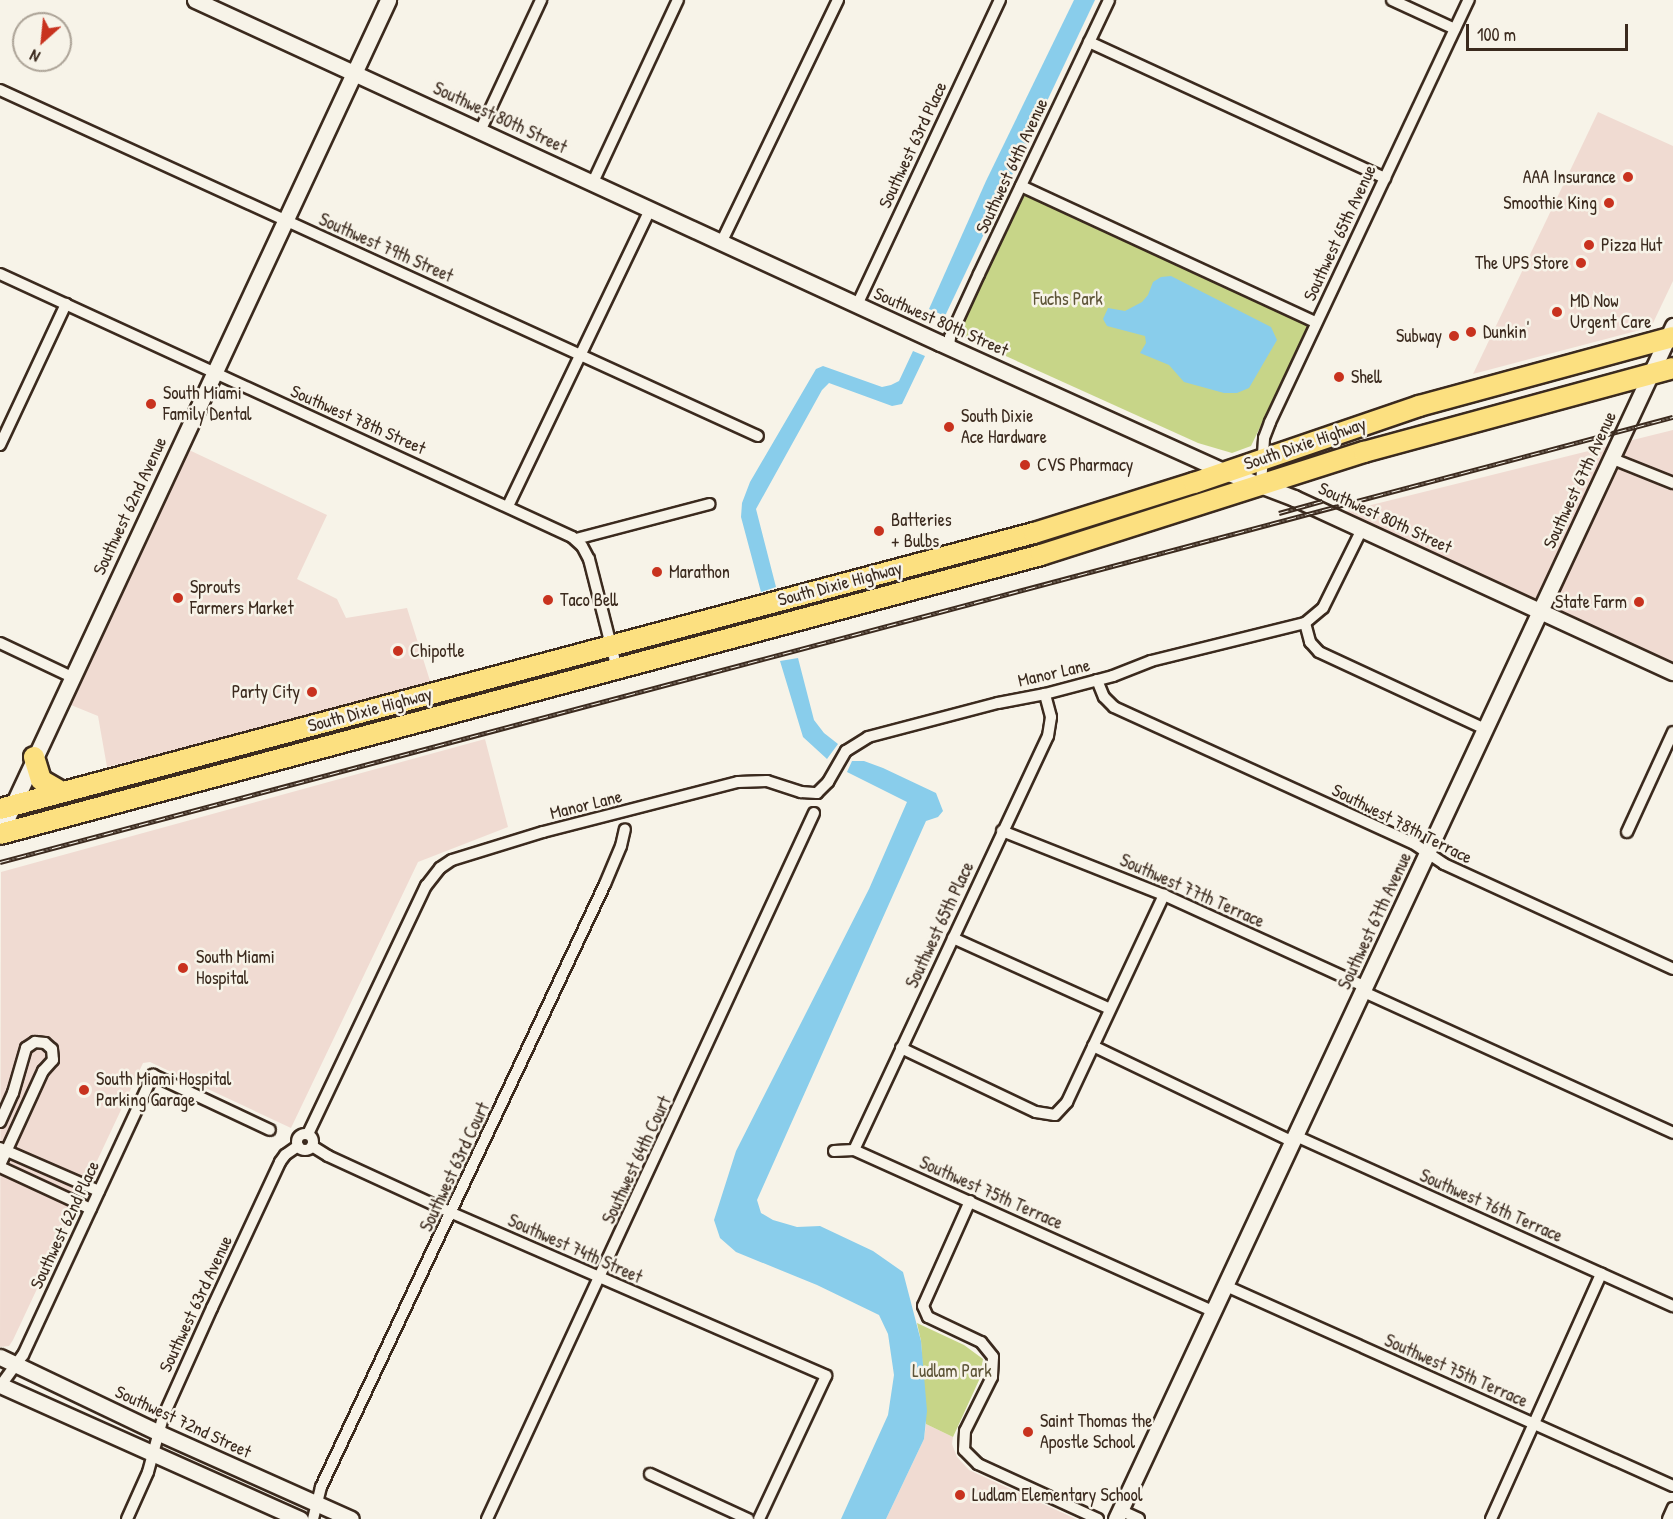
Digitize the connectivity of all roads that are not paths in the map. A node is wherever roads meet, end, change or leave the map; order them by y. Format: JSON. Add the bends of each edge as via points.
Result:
{"nodes":[{"id":1,"x":195,"y":0,"type":"edge"},
{"id":2,"x":388,"y":0,"type":"edge"},
{"id":3,"x":541,"y":0,"type":"edge"},
{"id":4,"x":678,"y":0,"type":"edge"},
{"id":5,"x":838,"y":0,"type":"edge"},
{"id":6,"x":999,"y":0,"type":"edge"},
{"id":7,"x":1109,"y":0,"type":"edge"},
{"id":8,"x":1392,"y":0,"type":"edge"},
{"id":9,"x":1469,"y":0,"type":"edge"},
{"id":10,"x":1455,"y":29,"type":"junction"},
{"id":11,"x":1089,"y":42,"type":"junction"},
{"id":12,"x":354,"y":73,"type":"junction"},
{"id":13,"x":0,"y":90,"type":"edge"},
{"id":14,"x":480,"y":130,"type":"junction"},
{"id":15,"x":1385,"y":178,"type":"junction"},
{"id":16,"x":593,"y":182,"type":"junction"},
{"id":17,"x":1021,"y":186,"type":"junction"},
{"id":18,"x":650,"y":209,"type":"junction"},
{"id":19,"x":285,"y":221,"type":"junction"},
{"id":20,"x":721,"y":243,"type":"junction"},
{"id":21,"x":0,"y":274,"type":"edge"},
{"id":22,"x":66,"y":304,"type":"junction"},
{"id":23,"x":857,"y":305,"type":"junction"},
{"id":24,"x":1316,"y":322,"type":"junction"},
{"id":25,"x":1671,"y":334,"type":"edge"},
{"id":26,"x":949,"y":347,"type":"junction"},
{"id":27,"x":580,"y":355,"type":"junction"},
{"id":28,"x":1673,"y":368,"type":"edge"},
{"id":29,"x":213,"y":373,"type":"junction"},
{"id":30,"x":1652,"y":373,"type":"junction"},
{"id":31,"x":758,"y":436,"type":"dead end"},
{"id":32,"x":0,"y":445,"type":"edge"},
{"id":33,"x":1263,"y":458,"type":"junction"},
{"id":34,"x":1612,"y":459,"type":"junction"},
{"id":35,"x":1226,"y":472,"type":"junction"},
{"id":36,"x":1673,"y":483,"type":"edge"},
{"id":37,"x":1261,"y":485,"type":"junction"},
{"id":38,"x":709,"y":504,"type":"dead end"},
{"id":39,"x":508,"y":506,"type":"junction"},
{"id":40,"x":1362,"y":529,"type":"junction"},
{"id":41,"x":576,"y":539,"type":"junction"},
{"id":42,"x":941,"y":557,"type":"junction"},
{"id":43,"x":873,"y":598,"type":"junction"},
{"id":44,"x":1541,"y":611,"type":"junction"},
{"id":45,"x":1305,"y":623,"type":"junction"},
{"id":46,"x":0,"y":643,"type":"edge"},
{"id":47,"x":610,"y":645,"type":"junction"},
{"id":48,"x":617,"y":669,"type":"junction"},
{"id":49,"x":1673,"y":672,"type":"edge"},
{"id":50,"x":72,"y":677,"type":"junction"},
{"id":51,"x":1097,"y":680,"type":"junction"},
{"id":52,"x":1046,"y":694,"type":"junction"},
{"id":53,"x":1485,"y":729,"type":"junction"},
{"id":54,"x":1673,"y":732,"type":"edge"},
{"id":55,"x":34,"y":757,"type":"junction"},
{"id":56,"x":62,"y":792,"type":"junction"},
{"id":57,"x":6,"y":807,"type":"edge"},
{"id":58,"x":814,"y":813,"type":"dead end"},
{"id":59,"x":625,"y":829,"type":"dead end"},
{"id":60,"x":1002,"y":831,"type":"junction"},
{"id":61,"x":1627,"y":832,"type":"dead end"},
{"id":62,"x":0,"y":833,"type":"edge"},
{"id":63,"x":1427,"y":853,"type":"junction"},
{"id":64,"x":440,"y":868,"type":"joint"},
{"id":65,"x":1164,"y":895,"type":"junction"},
{"id":66,"x":952,"y":938,"type":"junction"},
{"id":67,"x":1673,"y":969,"type":"edge"},
{"id":68,"x":1365,"y":989,"type":"junction"},
{"id":69,"x":1110,"y":1009,"type":"junction"},
{"id":70,"x":1093,"y":1046,"type":"junction"},
{"id":71,"x":901,"y":1048,"type":"junction"},
{"id":72,"x":23,"y":1059,"type":"junction"},
{"id":73,"x":43,"y":1071,"type":"junction"},
{"id":74,"x":0,"y":1122,"type":"edge"},
{"id":75,"x":270,"y":1130,"type":"dead end"},
{"id":76,"x":1672,"y":1131,"type":"edge"},
{"id":77,"x":308,"y":1134,"type":"junction"},
{"id":78,"x":1294,"y":1139,"type":"junction"},
{"id":79,"x":298,"y":1146,"type":"junction"},
{"id":80,"x":312,"y":1146,"type":"junction"},
{"id":81,"x":3,"y":1149,"type":"edge"},
{"id":82,"x":834,"y":1150,"type":"dead end"},
{"id":83,"x":854,"y":1150,"type":"junction"},
{"id":84,"x":0,"y":1166,"type":"edge"},
{"id":85,"x":99,"y":1191,"type":"junction"},
{"id":86,"x":970,"y":1201,"type":"junction"},
{"id":87,"x":90,"y":1209,"type":"junction"},
{"id":88,"x":452,"y":1213,"type":"junction"},
{"id":89,"x":1600,"y":1274,"type":"junction"},
{"id":90,"x":600,"y":1278,"type":"junction"},
{"id":91,"x":1226,"y":1286,"type":"junction"},
{"id":92,"x":1673,"y":1306,"type":"edge"},
{"id":93,"x":1214,"y":1312,"type":"junction"},
{"id":94,"x":0,"y":1357,"type":"edge"},
{"id":95,"x":18,"y":1365,"type":"junction"},
{"id":96,"x":0,"y":1385,"type":"edge"},
{"id":97,"x":1534,"y":1424,"type":"junction"},
{"id":98,"x":159,"y":1433,"type":"junction"},
{"id":99,"x":153,"y":1454,"type":"junction"},
{"id":100,"x":650,"y":1474,"type":"dead end"},
{"id":101,"x":1673,"y":1486,"type":"edge"},
{"id":102,"x":1673,"y":1508,"type":"edge"},
{"id":103,"x":315,"y":1512,"type":"edge"},
{"id":104,"x":1118,"y":1515,"type":"edge"},
{"id":105,"x":127,"y":1519,"type":"edge"},
{"id":106,"x":300,"y":1519,"type":"edge"},
{"id":107,"x":351,"y":1519,"type":"edge"},
{"id":108,"x":487,"y":1519,"type":"edge"},
{"id":109,"x":748,"y":1519,"type":"edge"},
{"id":110,"x":759,"y":1519,"type":"edge"},
{"id":111,"x":1098,"y":1519,"type":"edge"},
{"id":112,"x":1139,"y":1519,"type":"edge"},
{"id":113,"x":1491,"y":1519,"type":"edge"},
{"id":114,"x":1668,"y":1519,"type":"edge"}],
"edges":[{"from":1,"to":12,"type":"street","name":"Southwest 80th Street"},
{"from":2,"to":12,"type":"street","name":"Southwest 62nd Avenue"},
{"from":3,"to":14,"type":"street"},
{"from":4,"to":16,"type":"street"},
{"from":5,"to":20,"type":"street"},
{"from":6,"to":23,"type":"street","name":"Southwest 63rd Place"},
{"from":7,"to":11,"type":"street","name":"Southwest 64th Avenue"},
{"from":8,"to":10,"type":"street"},
{"from":9,"to":10,"type":"street","name":"Southwest 65th Avenue"},
{"from":10,"to":15,"type":"street","name":"Southwest 65th Avenue"},
{"from":11,"to":15,"type":"street"},
{"from":11,"to":17,"type":"street","name":"Southwest 64th Avenue"},
{"from":12,"to":14,"type":"street","name":"Southwest 80th Street"},
{"from":12,"to":19,"type":"street","name":"Southwest 62nd Avenue"},
{"from":13,"to":19,"type":"street","name":"Southwest 79th Street"},
{"from":14,"to":16,"type":"street","name":"Southwest 80th Street"},
{"from":15,"to":24,"type":"street","name":"Southwest 65th Avenue"},
{"from":16,"to":18,"type":"street","name":"Southwest 80th Street"},
{"from":17,"to":24,"type":"street"},
{"from":17,"to":26,"type":"street","name":"Southwest 64th Avenue"},
{"from":18,"to":20,"type":"street","name":"Southwest 80th Street"},
{"from":18,"to":27,"type":"street"},
{"from":19,"to":27,"type":"street","name":"Southwest 79th Street"},
{"from":19,"to":29,"type":"street","name":"Southwest 62nd Avenue"},
{"from":20,"to":23,"type":"street","name":"Southwest 80th Street"},
{"from":21,"to":22,"type":"street","name":"Southwest 78th Street"},
{"from":22,"to":29,"type":"street","name":"Southwest 78th Street"},
{"from":22,"to":32,"type":"street"},
{"from":23,"to":26,"type":"street","name":"Southwest 80th Street"},
{"from":24,"to":33,"type":"street","name":"Southwest 65th Avenue","via":[[1267,430]]},
{"from":25,"to":30,"type":"street","name":"Southwest 67th Avenue"},
{"from":25,"to":33,"type":"highway","name":"South Dixie Highway","via":[[1419,406]]},
{"from":26,"to":35,"type":"street","name":"Southwest 80th Street"},
{"from":27,"to":31,"type":"street","name":"Southwest 79th Street"},
{"from":27,"to":39,"type":"street"},
{"from":28,"to":30,"type":"highway","name":"South Dixie Highway"},
{"from":29,"to":39,"type":"street","name":"Southwest 78th Street"},
{"from":29,"to":50,"type":"street","name":"Southwest 62nd Avenue"},
{"from":30,"to":34,"type":"street","name":"Southwest 67th Avenue"},
{"from":30,"to":37,"type":"highway","name":"South Dixie Highway","via":[[1395,442]]},
{"from":33,"to":35,"type":"highway","name":"South Dixie Highway"},
{"from":33,"to":37,"type":"street","name":"Southwest 65th Avenue"},
{"from":34,"to":36,"type":"street"},
{"from":34,"to":44,"type":"street","name":"Southwest 67th Avenue"},
{"from":35,"to":37,"type":"street","name":"Southwest 80th Street"},
{"from":35,"to":42,"type":"highway","name":"South Dixie Highway","via":[[1071,522]]},
{"from":37,"to":40,"type":"street","name":"Southwest 80th Street"},
{"from":37,"to":43,"type":"highway","name":"South Dixie Highway","via":[[1085,543]]},
{"from":38,"to":41,"type":"street"},
{"from":39,"to":41,"type":"street","name":"Southwest 78th Street"},
{"from":40,"to":44,"type":"street","name":"Southwest 80th Street"},
{"from":40,"to":45,"type":"street","via":[[1323,608]]},
{"from":41,"to":47,"type":"street","via":[[589,559]]},
{"from":42,"to":43,"type":"highway","via":[[930,575],[886,587]]},
{"from":42,"to":47,"type":"highway","name":"South Dixie Highway"},
{"from":43,"to":48,"type":"highway","name":"South Dixie Highway"},
{"from":44,"to":49,"type":"street","name":"Southwest 80th Street"},
{"from":44,"to":53,"type":"street","name":"Southwest 67th Avenue"},
{"from":45,"to":51,"type":"street","name":"Manor Lane","via":[[1151,662]]},
{"from":45,"to":53,"type":"street","via":[[1311,644],[1320,652]]},
{"from":46,"to":50,"type":"street"},
{"from":47,"to":48,"type":"street"},
{"from":47,"to":56,"type":"highway","name":"South Dixie Highway"},
{"from":48,"to":62,"type":"highway","name":"South Dixie Highway"},
{"from":50,"to":55,"type":"street","name":"Southwest 62nd Avenue"},
{"from":51,"to":52,"type":"street","name":"Manor Lane"},
{"from":51,"to":63,"type":"street","name":"Southwest 78th Terrace","via":[[1104,697],[1114,707],[1413,843]]},
{"from":52,"to":60,"type":"street","name":"Southwest 65th Place","via":[[1050,730]]},
{"from":52,"to":64,"type":"street","name":"Manor Lane","via":[[868,737],[849,748],[826,785],[813,794],[767,781],[738,782],[474,852]]},
{"from":53,"to":63,"type":"street","name":"Southwest 67th Avenue"},
{"from":54,"to":61,"type":"street"},
{"from":55,"to":56,"type":"highway","via":[[41,780]]},
{"from":55,"to":57,"type":"street","name":"Southwest 62nd Avenue"},
{"from":56,"to":57,"type":"highway","name":"South Dixie Highway"},
{"from":57,"to":62,"type":"street","name":"Southwest 62nd Avenue"},
{"from":58,"to":90,"type":"street","name":"Southwest 64th Court"},
{"from":59,"to":88,"type":"street","name":"Southwest 63rd Court","via":[[608,877]]},
{"from":60,"to":65,"type":"street","name":"Southwest 77th Terrace"},
{"from":60,"to":66,"type":"street","name":"Southwest 65th Place"},
{"from":63,"to":67,"type":"street","name":"Southwest 78th Terrace"},
{"from":63,"to":68,"type":"street","name":"Southwest 67th Avenue"},
{"from":64,"to":77,"type":"street","name":"Southwest 63rd Avenue","via":[[424,891]]},
{"from":65,"to":68,"type":"street","name":"Southwest 77th Terrace"},
{"from":65,"to":69,"type":"street"},
{"from":66,"to":69,"type":"street"},
{"from":66,"to":71,"type":"street","name":"Southwest 65th Place"},
{"from":68,"to":76,"type":"street","name":"Southwest 77th Terrace"},
{"from":68,"to":78,"type":"street","name":"Southwest 67th Avenue"},
{"from":69,"to":70,"type":"street"},
{"from":70,"to":71,"type":"street","via":[[1067,1102],[1055,1115],[1036,1112]]},
{"from":70,"to":78,"type":"street","name":"Southwest 76th Terrace"},
{"from":71,"to":83,"type":"street","name":"Southwest 65th Place"},
{"from":72,"to":73,"type":"street","via":[[30,1069]]},
{"from":72,"to":73,"type":"street","via":[[32,1043],[45,1043],[54,1058]]},
{"from":72,"to":74,"type":"street"},
{"from":73,"to":81,"type":"street"},
{"from":75,"to":85,"type":"street","name":"Southwest 62nd Place","via":[[153,1075]]},
{"from":77,"to":79,"type":"street","name":"Southwest 63rd Avenue","via":[[299,1137]]},
{"from":77,"to":80,"type":"street","via":[[313,1138]]},
{"from":78,"to":89,"type":"street","name":"Southwest 76th Terrace"},
{"from":78,"to":91,"type":"street","name":"Southwest 67th Avenue"},
{"from":79,"to":80,"type":"street","via":[[306,1150]]},
{"from":79,"to":98,"type":"street","name":"Southwest 63rd Avenue","via":[[278,1166],[187,1361]]},
{"from":80,"to":88,"type":"street","name":"Southwest 74th Street"},
{"from":81,"to":84,"type":"street"},
{"from":81,"to":85,"type":"street"},
{"from":82,"to":83,"type":"street"},
{"from":83,"to":86,"type":"street","name":"Southwest 75th Terrace"},
{"from":84,"to":87,"type":"street"},
{"from":85,"to":87,"type":"street","name":"Southwest 62nd Place"},
{"from":86,"to":93,"type":"street","name":"Southwest 75th Terrace"},
{"from":86,"to":111,"type":"street","via":[[925,1298],[924,1308],[931,1319],[981,1342],[993,1357],[992,1377],[967,1426],[963,1447],[978,1464]]},
{"from":87,"to":95,"type":"street","name":"Southwest 62nd Place"},
{"from":88,"to":90,"type":"street","name":"Southwest 74th Street"},
{"from":88,"to":103,"type":"street","name":"Southwest 63rd Court","via":[[321,1487]]},
{"from":89,"to":92,"type":"street","name":"Southwest 76th Terrace"},
{"from":89,"to":97,"type":"street"},
{"from":90,"to":108,"type":"street","name":"Southwest 64th Court"},
{"from":90,"to":110,"type":"street","name":"Southwest 74th Street","via":[[826,1376]]},
{"from":91,"to":93,"type":"street","name":"Southwest 67th Avenue"},
{"from":91,"to":97,"type":"street","name":"Southwest 75th Terrace"},
{"from":93,"to":104,"type":"street","name":"Southwest 67th Avenue"},
{"from":94,"to":95,"type":"street","name":"Southwest 72nd Street"},
{"from":95,"to":96,"type":"street","name":"Southwest 62nd Place"},
{"from":95,"to":98,"type":"street","name":"Southwest 72nd Street"},
{"from":96,"to":99,"type":"street"},
{"from":97,"to":101,"type":"street","name":"Southwest 75th Terrace"},
{"from":97,"to":113,"type":"street"},
{"from":98,"to":99,"type":"street","name":"Southwest 63rd Avenue"},
{"from":98,"to":103,"type":"street","name":"Southwest 72nd Street"},
{"from":99,"to":105,"type":"street","name":"Southwest 63rd Avenue"},
{"from":99,"to":106,"type":"street"},
{"from":100,"to":109,"type":"street"},
{"from":102,"to":114,"type":"street"},
{"from":103,"to":107,"type":"street","name":"Southwest 72nd Street"},
{"from":104,"to":112,"type":"street"}]}
